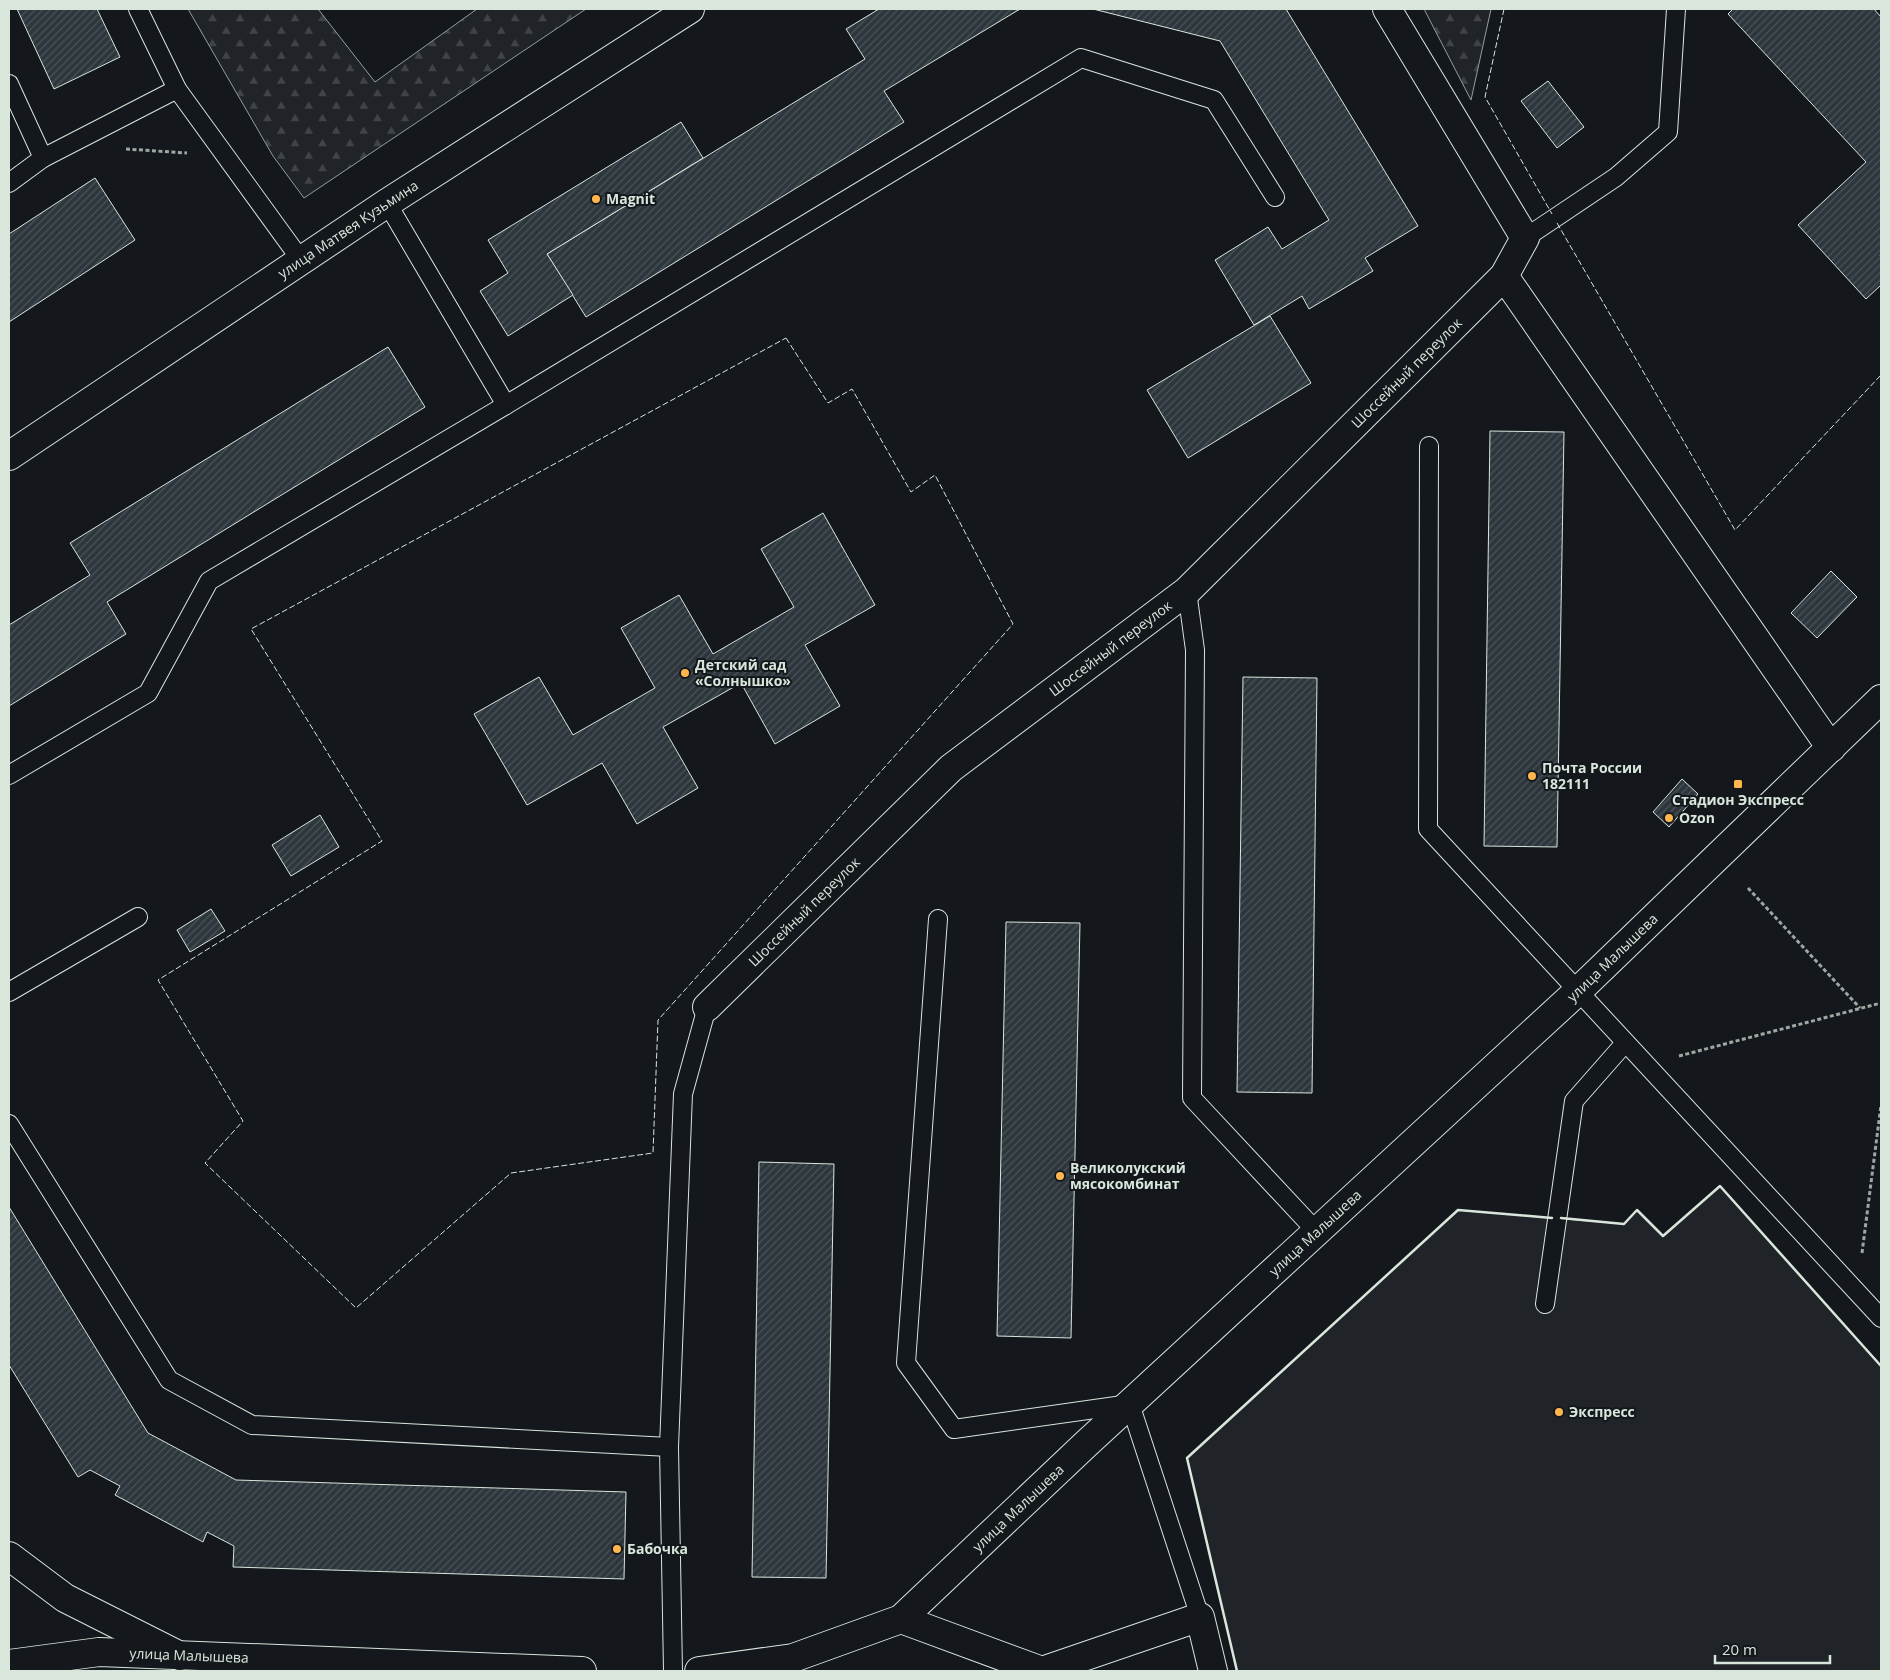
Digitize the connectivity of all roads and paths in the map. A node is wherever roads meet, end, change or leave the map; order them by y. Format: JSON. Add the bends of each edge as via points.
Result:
{"nodes":[{"id":1,"x":138,"y":9,"type":"edge"},
{"id":2,"x":690,"y":9,"type":"edge"},
{"id":3,"x":1387,"y":9,"type":"edge"},
{"id":4,"x":1676,"y":9,"type":"edge"},
{"id":5,"x":9,"y":84,"type":"edge"},
{"id":6,"x":177,"y":89,"type":"junction"},
{"id":7,"x":43,"y":158,"type":"junction"},
{"id":8,"x":9,"y":183,"type":"edge"},
{"id":9,"x":1275,"y":197,"type":"dead end"},
{"id":10,"x":386,"y":203,"type":"junction"},
{"id":11,"x":1525,"y":238,"type":"junction"},
{"id":12,"x":301,"y":260,"type":"junction"},
{"id":13,"x":1504,"y":276,"type":"junction"},
{"id":14,"x":506,"y":405,"type":"junction"},
{"id":15,"x":1429,"y":446,"type":"dead end"},
{"id":16,"x":9,"y":456,"type":"edge"},
{"id":17,"x":1187,"y":591,"type":"junction"},
{"id":18,"x":1881,"y":699,"type":"edge"},
{"id":19,"x":1830,"y":748,"type":"junction"},
{"id":20,"x":9,"y":775,"type":"edge"},
{"id":21,"x":1748,"y":888,"type":"dead end"},
{"id":22,"x":138,"y":917,"type":"dead end"},
{"id":23,"x":938,"y":919,"type":"dead end"},
{"id":24,"x":9,"y":992,"type":"edge"},
{"id":25,"x":1578,"y":992,"type":"junction"},
{"id":26,"x":1881,"y":1002,"type":"edge"},
{"id":27,"x":707,"y":1008,"type":"joint"},
{"id":28,"x":1860,"y":1008,"type":"junction"},
{"id":29,"x":1626,"y":1043,"type":"junction"},
{"id":30,"x":1646,"y":1065,"type":"junction"},
{"id":31,"x":1881,"y":1105,"type":"edge"},
{"id":32,"x":9,"y":1124,"type":"edge"},
{"id":33,"x":1316,"y":1232,"type":"junction"},
{"id":34,"x":1857,"y":1291,"type":"junction"},
{"id":35,"x":1545,"y":1304,"type":"dead end"},
{"id":36,"x":1881,"y":1318,"type":"edge"},
{"id":37,"x":1130,"y":1404,"type":"junction"},
{"id":38,"x":669,"y":1447,"type":"junction"},
{"id":39,"x":9,"y":1556,"type":"edge"},
{"id":40,"x":1200,"y":1616,"type":"junction"},
{"id":41,"x":901,"y":1619,"type":"junction"},
{"id":42,"x":180,"y":1656,"type":"junction"},
{"id":43,"x":9,"y":1664,"type":"edge"},
{"id":44,"x":582,"y":1671,"type":"edge"},
{"id":45,"x":672,"y":1671,"type":"edge"},
{"id":46,"x":699,"y":1671,"type":"edge"},
{"id":47,"x":1213,"y":1671,"type":"edge"}],
"edges":[{"from":1,"to":6,"type":"lane"},
{"from":2,"to":10,"type":"street","name":"улица Матвея Кузьмина"},
{"from":3,"to":11,"type":"street"},
{"from":4,"to":11,"type":"lane","via":[[1668,132],[1616,177]]},
{"from":5,"to":7,"type":"lane"},
{"from":6,"to":7,"type":"lane"},
{"from":6,"to":12,"type":"lane"},
{"from":7,"to":8,"type":"lane"},
{"from":9,"to":14,"type":"lane","via":[[1214,100],[1081,58]]},
{"from":10,"to":12,"type":"street","name":"улица Матвея Кузьмина"},
{"from":10,"to":14,"type":"lane"},
{"from":11,"to":13,"type":"street","name":"Шоссейный переулок"},
{"from":12,"to":16,"type":"street","name":"улица Матвея Кузьмина"},
{"from":13,"to":17,"type":"street","name":"Шоссейный переулок"},
{"from":13,"to":19,"type":"street"},
{"from":14,"to":20,"type":"lane","via":[[209,582],[148,693]]},
{"from":15,"to":25,"type":"lane","via":[[1428,829]]},
{"from":17,"to":27,"type":"street","name":"Шоссейный переулок","via":[[951,768]]},
{"from":17,"to":33,"type":"lane","via":[[1195,650],[1192,1098]]},
{"from":18,"to":19,"type":"street","name":"улица Малышева"},
{"from":19,"to":25,"type":"street","name":"улица Малышева"},
{"from":21,"to":28,"type":"path"},
{"from":22,"to":24,"type":"lane"},
{"from":23,"to":37,"type":"lane","via":[[906,1363],[954,1429]]},
{"from":25,"to":29,"type":"lane"},
{"from":25,"to":33,"type":"street","name":"улица Малышева"},
{"from":26,"to":28,"type":"path"},
{"from":27,"to":38,"type":"lane","via":[[683,1094]]},
{"from":28,"to":30,"type":"path"},
{"from":29,"to":30,"type":"lane"},
{"from":29,"to":35,"type":"lane","via":[[1574,1101]]},
{"from":30,"to":34,"type":"lane"},
{"from":31,"to":34,"type":"path"},
{"from":32,"to":38,"type":"lane","via":[[169,1380],[252,1425]]},
{"from":33,"to":37,"type":"street","name":"улица Малышева"},
{"from":34,"to":36,"type":"lane"},
{"from":37,"to":40,"type":"lane"},
{"from":37,"to":41,"type":"street","name":"улица Малышева"},
{"from":38,"to":45,"type":"lane"},
{"from":39,"to":42,"type":"street","via":[[66,1598]]},
{"from":40,"to":41,"type":"street","via":[[1042,1671]]},
{"from":40,"to":47,"type":"street"},
{"from":41,"to":46,"type":"street","name":"улица Малышева","via":[[793,1658]]},
{"from":42,"to":43,"type":"street","name":"улица Малышева","via":[[99,1652]]},
{"from":42,"to":44,"type":"street","name":"улица Малышева"}]}
